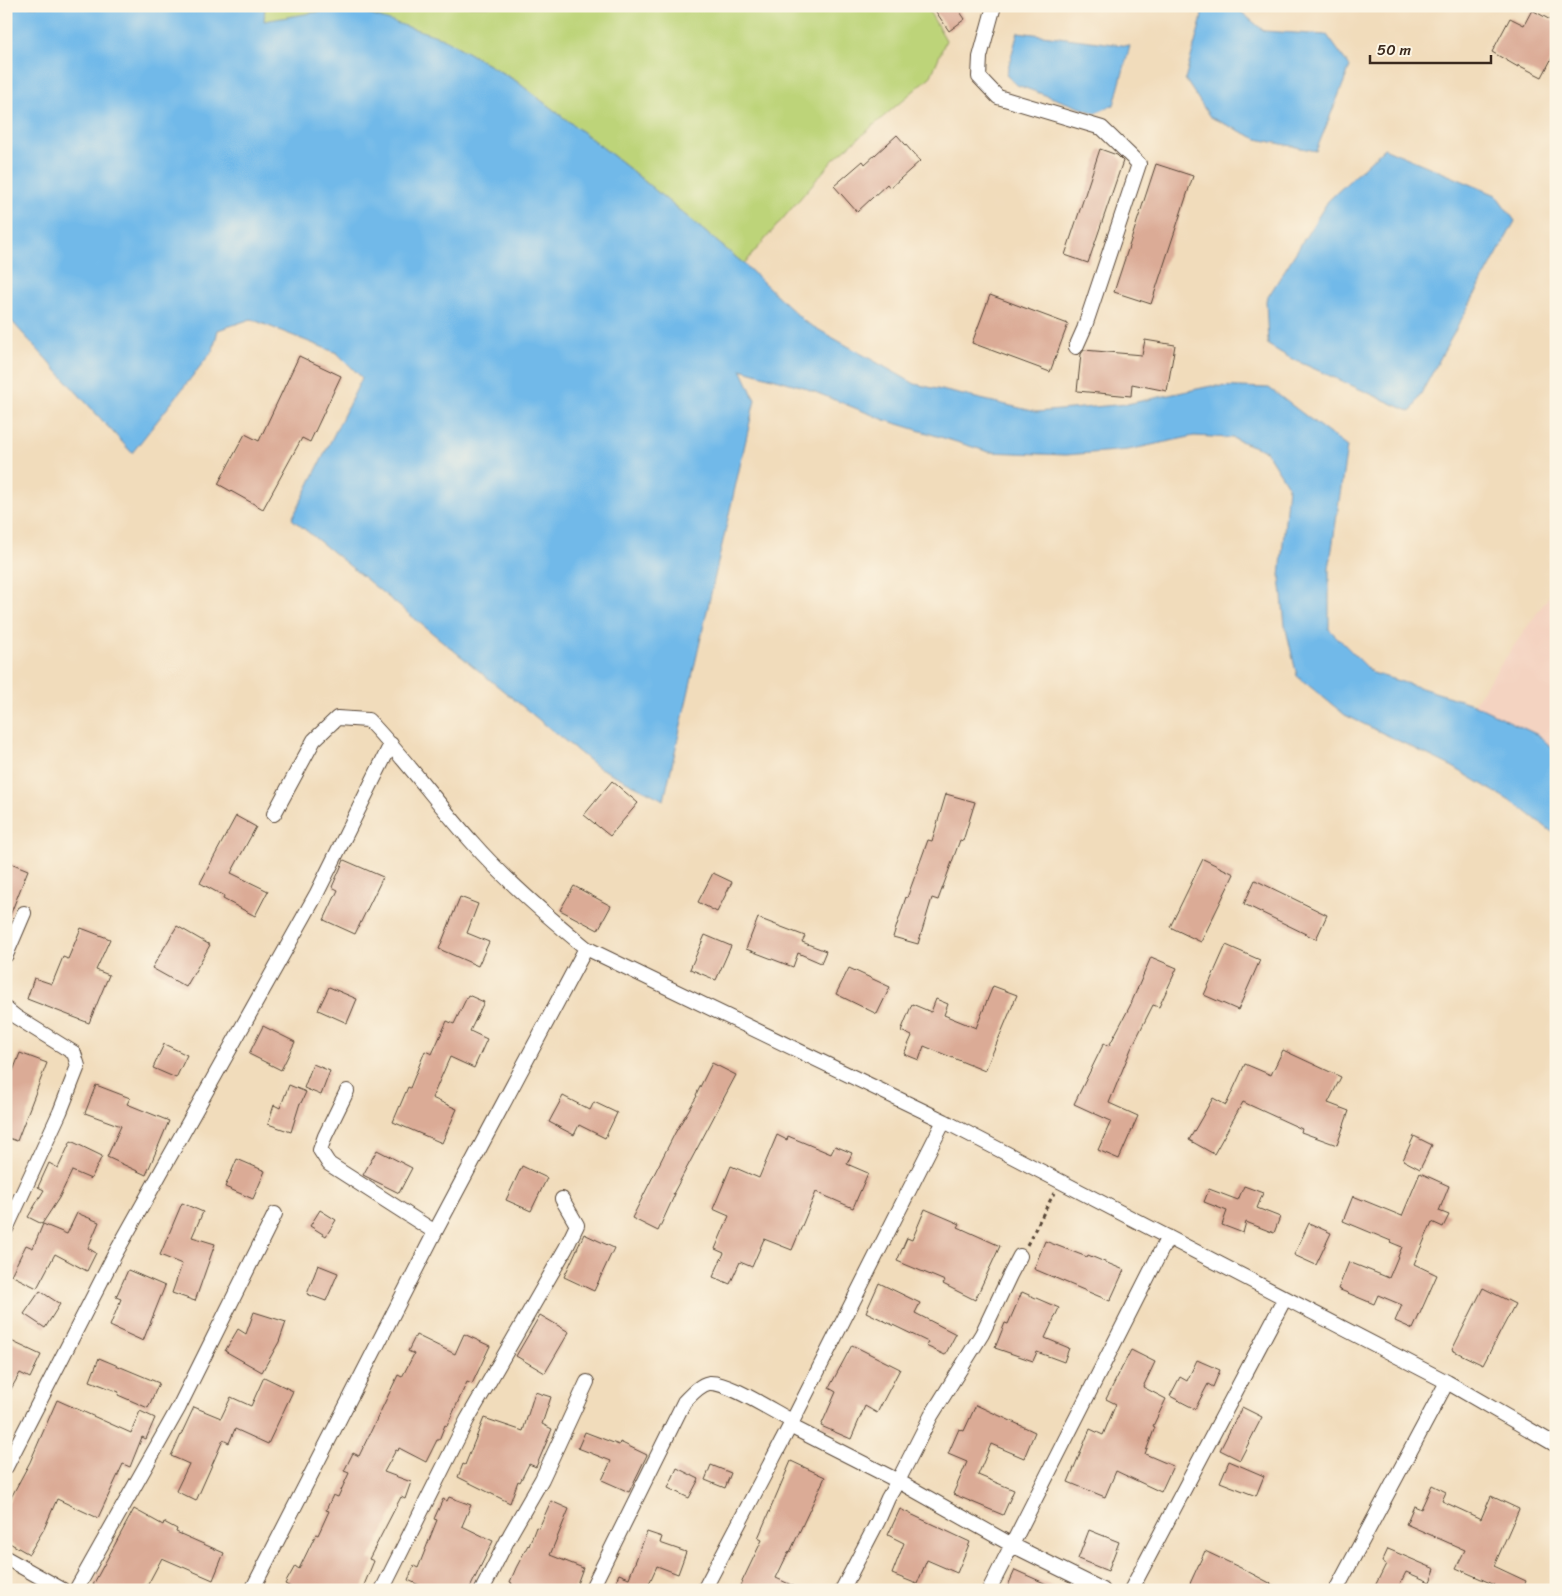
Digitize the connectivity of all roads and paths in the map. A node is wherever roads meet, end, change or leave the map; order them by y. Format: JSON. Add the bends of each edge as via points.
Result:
{"nodes":[{"id":1,"x":994,"y":6,"type":"edge"},
{"id":2,"x":1076,"y":346,"type":"dead end"},
{"id":3,"x":391,"y":744,"type":"junction"},
{"id":4,"x":274,"y":814,"type":"dead end"},
{"id":5,"x":24,"y":913,"type":"dead end"},
{"id":6,"x":586,"y":948,"type":"junction"},
{"id":7,"x":6,"y":955,"type":"edge"},
{"id":8,"x":6,"y":1009,"type":"edge"},
{"id":9,"x":347,"y":1091,"type":"dead end"},
{"id":10,"x":944,"y":1121,"type":"junction"},
{"id":11,"x":1060,"y":1181,"type":"junction"},
{"id":12,"x":562,"y":1199,"type":"dead end"},
{"id":13,"x":275,"y":1214,"type":"dead end"},
{"id":14,"x":6,"y":1228,"type":"edge"},
{"id":15,"x":435,"y":1232,"type":"junction"},
{"id":16,"x":1168,"y":1237,"type":"junction"},
{"id":17,"x":1020,"y":1256,"type":"joint"},
{"id":18,"x":1285,"y":1298,"type":"junction"},
{"id":19,"x":587,"y":1382,"type":"dead end"},
{"id":20,"x":1447,"y":1382,"type":"junction"},
{"id":21,"x":791,"y":1424,"type":"junction"},
{"id":22,"x":1556,"y":1445,"type":"edge"},
{"id":23,"x":6,"y":1467,"type":"edge"},
{"id":24,"x":898,"y":1481,"type":"junction"},
{"id":25,"x":1012,"y":1545,"type":"junction"},
{"id":26,"x":6,"y":1558,"type":"edge"},
{"id":27,"x":63,"y":1590,"type":"edge"},
{"id":28,"x":76,"y":1590,"type":"edge"},
{"id":29,"x":252,"y":1590,"type":"edge"},
{"id":30,"x":382,"y":1590,"type":"edge"},
{"id":31,"x":482,"y":1590,"type":"edge"},
{"id":32,"x":591,"y":1590,"type":"edge"},
{"id":33,"x":704,"y":1590,"type":"edge"},
{"id":34,"x":842,"y":1590,"type":"edge"},
{"id":35,"x":989,"y":1590,"type":"edge"},
{"id":36,"x":1103,"y":1590,"type":"edge"},
{"id":37,"x":1131,"y":1590,"type":"edge"},
{"id":38,"x":1336,"y":1590,"type":"edge"}],
"edges":[{"from":1,"to":2,"type":"street","via":[[980,57],[979,77],[998,97],[1102,128],[1139,164]]},
{"from":3,"to":4,"type":"street","via":[[368,720],[337,718],[314,740]]},
{"from":3,"to":6,"type":"street","via":[[473,843],[546,915]]},
{"from":3,"to":23,"type":"street","via":[[316,895],[114,1256]]},
{"from":5,"to":7,"type":"street"},
{"from":6,"to":10,"type":"street"},
{"from":6,"to":15,"type":"street"},
{"from":8,"to":14,"type":"street","via":[[74,1054],[78,1066]]},
{"from":9,"to":15,"type":"street","via":[[320,1150],[329,1164]]},
{"from":10,"to":11,"type":"street"},
{"from":10,"to":21,"type":"street"},
{"from":11,"to":16,"type":"street"},
{"from":11,"to":17,"type":"path"},
{"from":12,"to":30,"type":"street","via":[[577,1225],[467,1420]]},
{"from":13,"to":28,"type":"street","via":[[179,1406]]},
{"from":15,"to":29,"type":"street"},
{"from":16,"to":18,"type":"street"},
{"from":16,"to":25,"type":"street"},
{"from":17,"to":24,"type":"street","via":[[982,1334],[931,1416]]},
{"from":18,"to":20,"type":"street"},
{"from":18,"to":37,"type":"street"},
{"from":19,"to":31,"type":"street","via":[[542,1479]]},
{"from":20,"to":22,"type":"street"},
{"from":20,"to":38,"type":"street"},
{"from":21,"to":24,"type":"street"},
{"from":21,"to":32,"type":"street","via":[[723,1384],[708,1383],[696,1389],[684,1402]]},
{"from":21,"to":33,"type":"street"},
{"from":24,"to":25,"type":"street"},
{"from":24,"to":34,"type":"street"},
{"from":25,"to":35,"type":"street"},
{"from":25,"to":36,"type":"street"},
{"from":26,"to":27,"type":"street"}]}
